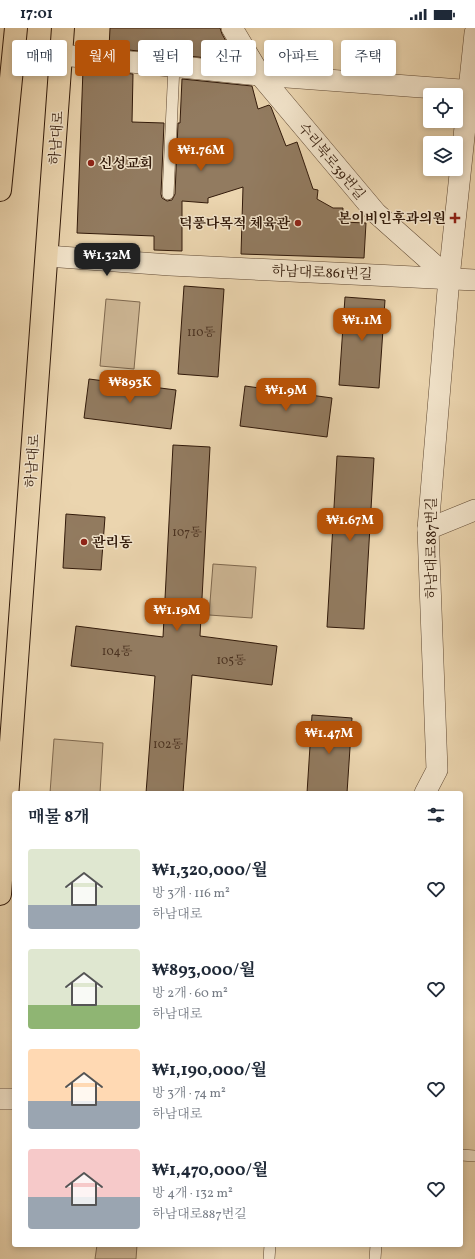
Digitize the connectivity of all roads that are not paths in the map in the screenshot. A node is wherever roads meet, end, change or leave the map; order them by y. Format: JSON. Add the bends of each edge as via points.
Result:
{"nodes":[{"id":1,"x":16,"y":28,"type":"edge"},
{"id":2,"x":63,"y":28,"type":"edge"},
{"id":3,"x":232,"y":28,"type":"edge"},
{"id":4,"x":475,"y":33,"type":"edge"},
{"id":5,"x":63,"y":40,"type":"edge"},
{"id":6,"x":67,"y":55,"type":"edge"},
{"id":7,"x":138,"y":62,"type":"edge"},
{"id":8,"x":193,"y":68,"type":"edge"},
{"id":9,"x":260,"y":75,"type":"junction"},
{"id":10,"x":60,"y":76,"type":"edge"},
{"id":11,"x":174,"y":76,"type":"edge"},
{"id":12,"x":472,"y":91,"type":"edge"},
{"id":13,"x":467,"y":179,"type":"edge"},
{"id":14,"x":0,"y":190,"type":"edge"},
{"id":15,"x":168,"y":194,"type":"dead end"},
{"id":16,"x":47,"y":256,"type":"junction"},
{"id":17,"x":449,"y":278,"type":"junction"},
{"id":18,"x":475,"y":280,"type":"edge"},
{"id":19,"x":475,"y":510,"type":"edge"},
{"id":20,"x":428,"y":529,"type":"junction"},
{"id":21,"x":426,"y":791,"type":"edge"},
{"id":22,"x":5,"y":824,"type":"junction"},
{"id":23,"x":0,"y":853,"type":"edge"},
{"id":24,"x":0,"y":894,"type":"edge"},
{"id":25,"x":0,"y":1099,"type":"edge"},
{"id":26,"x":12,"y":1099,"type":"edge"},
{"id":27,"x":463,"y":1155,"type":"edge"},
{"id":28,"x":475,"y":1156,"type":"edge"},
{"id":29,"x":270,"y":1247,"type":"edge"},
{"id":30,"x":376,"y":1247,"type":"edge"},
{"id":31,"x":269,"y":1259,"type":"edge"},
{"id":32,"x":375,"y":1259,"type":"edge"}],
"edges":[{"from":1,"to":14,"type":"main road"},
{"from":2,"to":5,"type":"main road","name":"하남대로"},
{"from":3,"to":9,"type":"street","name":"수리북로39번길"},
{"from":4,"to":12,"type":"street","name":"하남대로887번길"},
{"from":6,"to":7,"type":"street"},
{"from":8,"to":9,"type":"street"},
{"from":9,"to":12,"type":"street"},
{"from":9,"to":17,"type":"street","name":"수리북로39번길","via":[[376,213]]},
{"from":10,"to":16,"type":"main road","name":"하남대로"},
{"from":11,"to":15,"type":"lane"},
{"from":12,"to":13,"type":"street","name":"하남대로887번길"},
{"from":13,"to":17,"type":"street","name":"하남대로887번길"},
{"from":16,"to":17,"type":"street","name":"하남대로861번길","via":[[170,265]]},
{"from":16,"to":22,"type":"main road","name":"하남대로"},
{"from":17,"to":18,"type":"street","name":"하남대로861번길"},
{"from":17,"to":20,"type":"street","name":"하남대로887번길"},
{"from":19,"to":20,"type":"street"},
{"from":20,"to":21,"type":"street","name":"하남대로887번길","via":[[437,770]]},
{"from":22,"to":23,"type":"lane"},
{"from":22,"to":24,"type":"main road","name":"하남대로"},
{"from":25,"to":26,"type":"street"},
{"from":27,"to":28,"type":"lane"},
{"from":29,"to":31,"type":"lane"},
{"from":30,"to":32,"type":"lane"}]}
